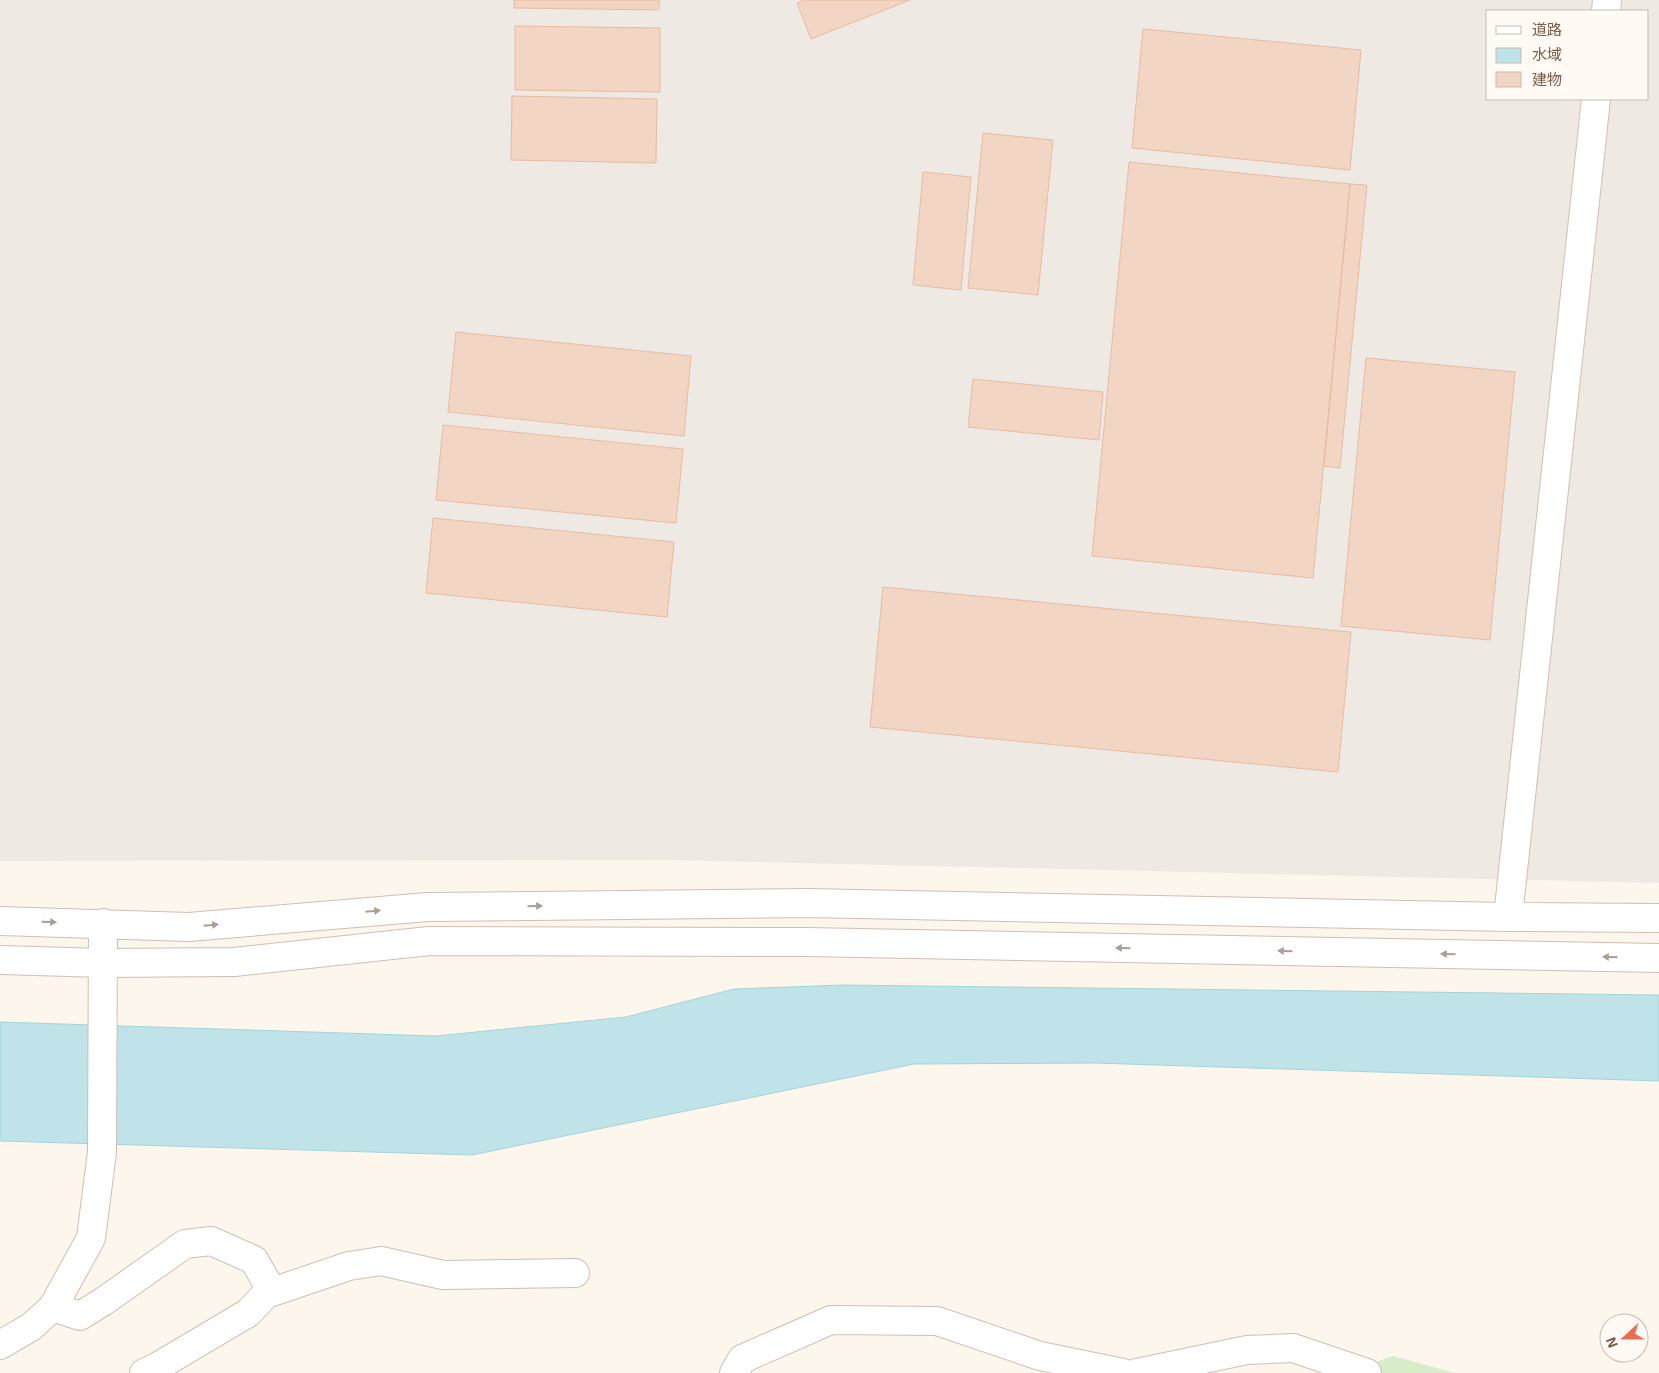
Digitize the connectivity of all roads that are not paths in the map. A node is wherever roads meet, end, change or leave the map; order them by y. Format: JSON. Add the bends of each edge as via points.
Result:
{"nodes":[{"id":1,"x":1596,"y":100,"type":"edge"},
{"id":2,"x":1508,"y":918,"type":"junction"},
{"id":3,"x":1659,"y":918,"type":"edge"},
{"id":4,"x":0,"y":921,"type":"edge"},
{"id":5,"x":103,"y":924,"type":"junction"},
{"id":6,"x":1659,"y":958,"type":"edge"},
{"id":7,"x":0,"y":960,"type":"edge"},
{"id":8,"x":103,"y":963,"type":"junction"},
{"id":9,"x":575,"y":1273,"type":"dead end"},
{"id":10,"x":266,"y":1294,"type":"junction"},
{"id":11,"x":53,"y":1307,"type":"junction"},
{"id":12,"x":0,"y":1345,"type":"edge"},
{"id":13,"x":144,"y":1373,"type":"edge"},
{"id":14,"x":734,"y":1373,"type":"edge"},
{"id":15,"x":1123,"y":1373,"type":"edge"},
{"id":16,"x":1137,"y":1373,"type":"edge"},
{"id":17,"x":1367,"y":1373,"type":"edge"}],
"edges":[{"from":1,"to":2,"type":"street"},
{"from":2,"to":3,"type":"street"},
{"from":5,"to":2,"type":"street","one_way":true,"via":[[189,927],[428,907],[808,904]]},
{"from":4,"to":5,"type":"street","one_way":true},
{"from":5,"to":8,"type":"street"},
{"from":6,"to":8,"type":"street","one_way":true,"via":[[807,942],[429,941],[234,962]]},
{"from":7,"to":8,"type":"street"},
{"from":8,"to":11,"type":"street","via":[[102,1152],[91,1238]]},
{"from":9,"to":10,"type":"street","via":[[443,1275],[381,1261],[349,1266]]},
{"from":10,"to":11,"type":"street","via":[[267,1283],[254,1260],[211,1241],[185,1244],[80,1316]]},
{"from":10,"to":13,"type":"street","via":[[248,1313]]},
{"from":11,"to":12,"type":"street","via":[[31,1327]]},
{"from":14,"to":15,"type":"street","via":[[742,1359],[831,1320],[850,1320],[937,1321],[1040,1356]]},
{"from":16,"to":17,"type":"street","via":[[1247,1350],[1293,1348]]}]}
